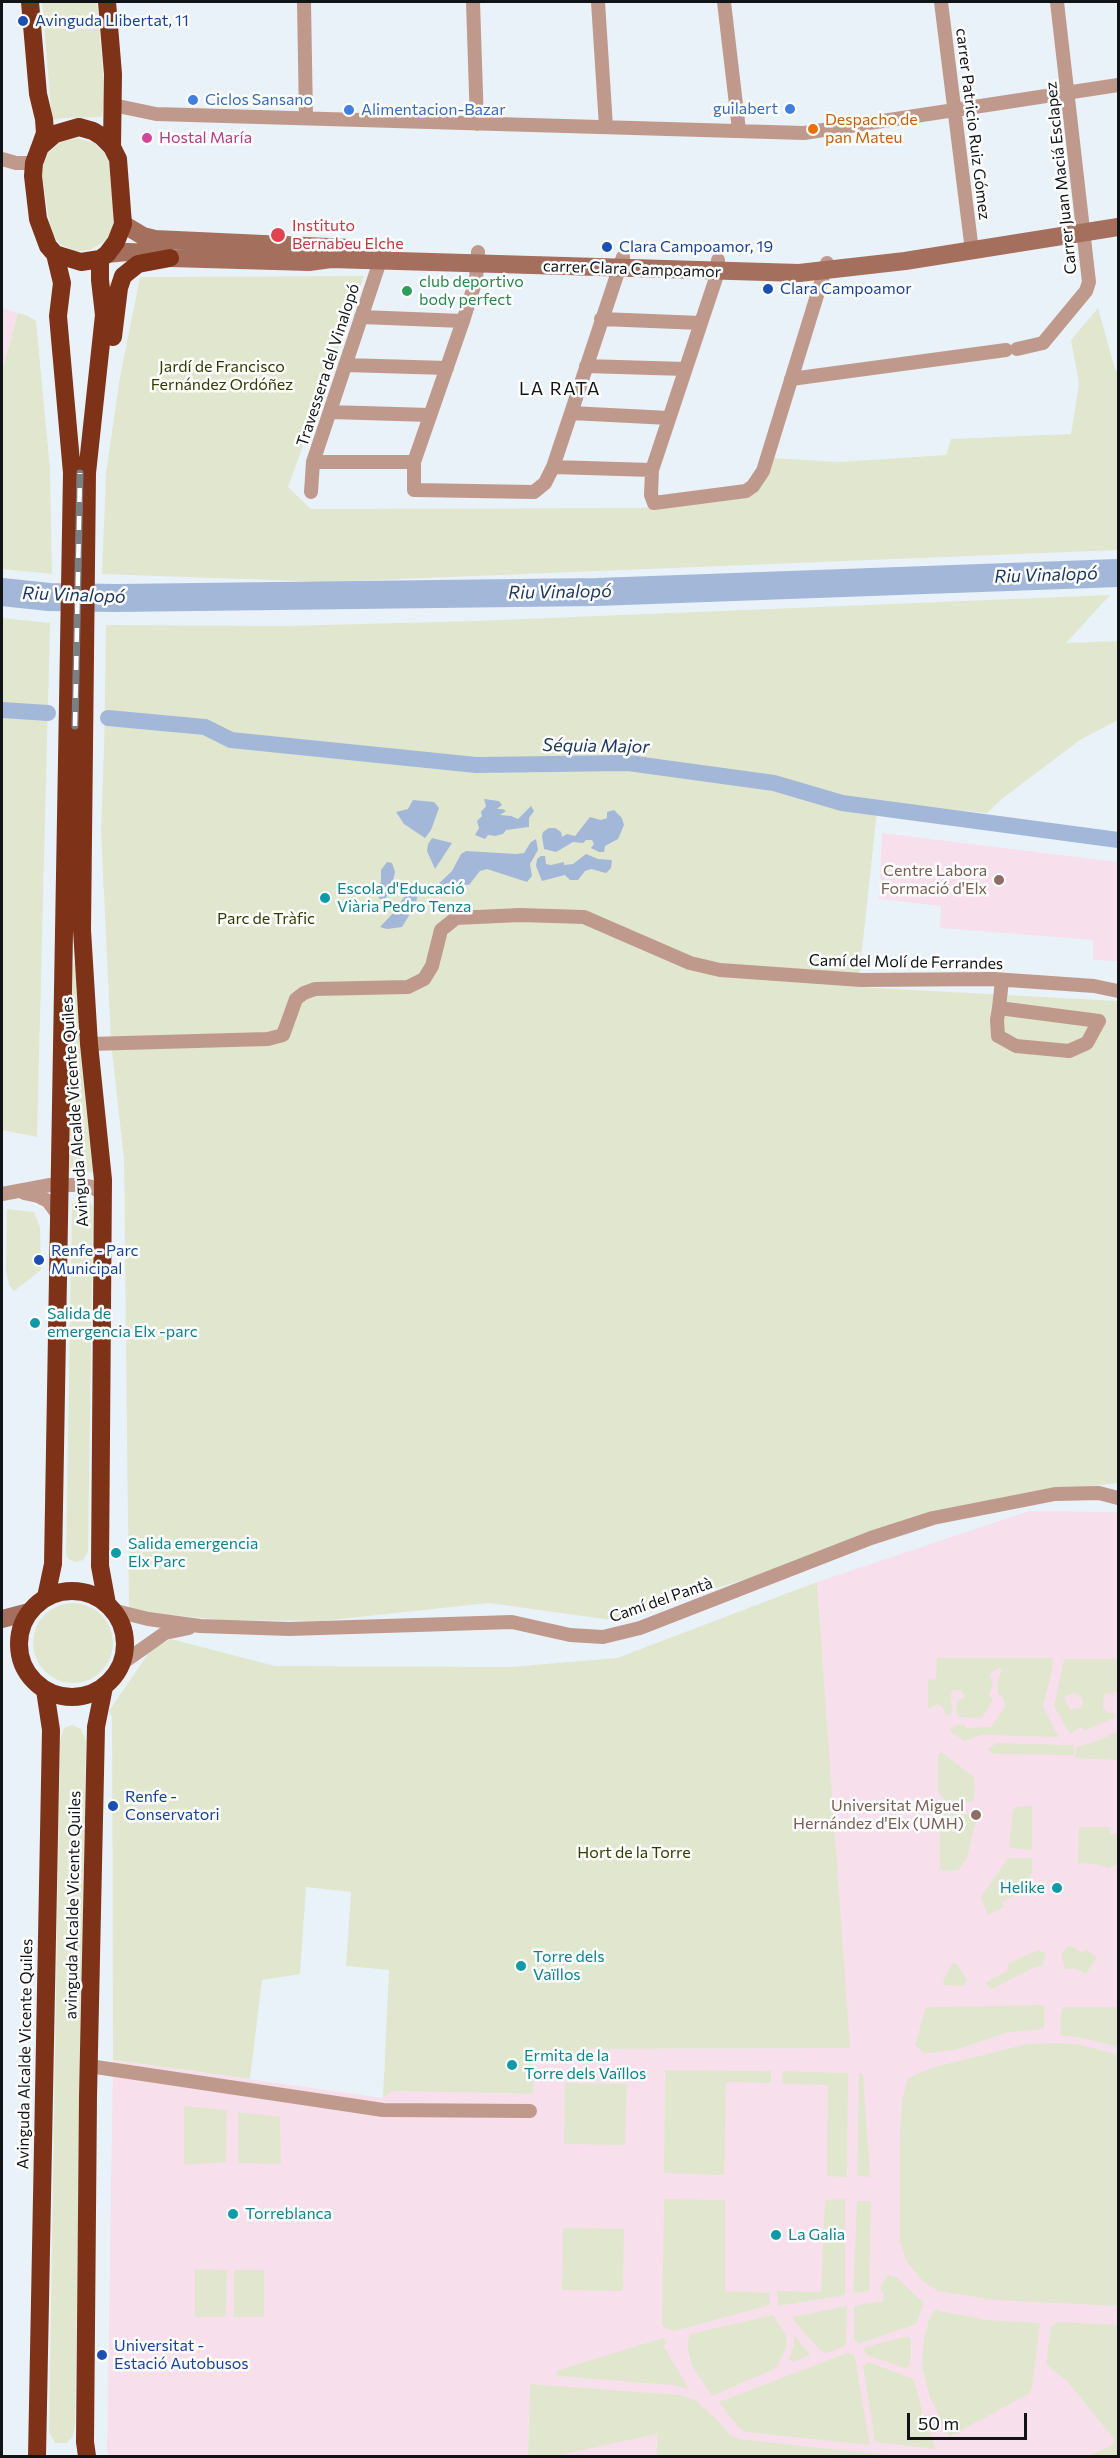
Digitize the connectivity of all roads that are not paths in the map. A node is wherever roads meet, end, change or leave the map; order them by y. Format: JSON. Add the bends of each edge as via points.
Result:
{"nodes":[{"id":1,"x":30,"y":2,"type":"edge"},
{"id":2,"x":107,"y":2,"type":"edge"},
{"id":3,"x":304,"y":2,"type":"edge"},
{"id":4,"x":473,"y":2,"type":"edge"},
{"id":5,"x":598,"y":2,"type":"edge"},
{"id":6,"x":724,"y":2,"type":"edge"},
{"id":7,"x":941,"y":2,"type":"edge"},
{"id":8,"x":1057,"y":2,"type":"edge"},
{"id":9,"x":1119,"y":85,"type":"edge"},
{"id":10,"x":1068,"y":93,"type":"junction"},
{"id":11,"x":113,"y":105,"type":"junction"},
{"id":12,"x":954,"y":111,"type":"junction"},
{"id":13,"x":306,"y":118,"type":"junction"},
{"id":14,"x":477,"y":124,"type":"junction"},
{"id":15,"x":606,"y":127,"type":"junction"},
{"id":16,"x":739,"y":130,"type":"junction"},
{"id":17,"x":112,"y":147,"type":"junction"},
{"id":18,"x":37,"y":155,"type":"junction"},
{"id":19,"x":2,"y":159,"type":"edge"},
{"id":20,"x":1119,"y":216,"type":"edge"},
{"id":21,"x":123,"y":224,"type":"junction"},
{"id":22,"x":1083,"y":227,"type":"junction"},
{"id":23,"x":1119,"y":227,"type":"edge"},
{"id":24,"x":971,"y":245,"type":"junction"},
{"id":25,"x":55,"y":254,"type":"junction"},
{"id":26,"x":382,"y":255,"type":"junction"},
{"id":27,"x":103,"y":257,"type":"junction"},
{"id":28,"x":170,"y":258,"type":"junction"},
{"id":29,"x":478,"y":258,"type":"junction"},
{"id":30,"x":620,"y":263,"type":"junction"},
{"id":31,"x":718,"y":266,"type":"junction"},
{"id":32,"x":826,"y":266,"type":"junction"},
{"id":33,"x":361,"y":317,"type":"junction"},
{"id":34,"x":601,"y":319,"type":"junction"},
{"id":35,"x":463,"y":321,"type":"junction"},
{"id":36,"x":701,"y":322,"type":"junction"},
{"id":37,"x":345,"y":365,"type":"junction"},
{"id":38,"x":586,"y":366,"type":"junction"},
{"id":39,"x":447,"y":368,"type":"junction"},
{"id":40,"x":685,"y":369,"type":"junction"},
{"id":41,"x":791,"y":379,"type":"junction"},
{"id":42,"x":97,"y":380,"type":"junction"},
{"id":43,"x":330,"y":412,"type":"junction"},
{"id":44,"x":571,"y":413,"type":"junction"},
{"id":45,"x":430,"y":415,"type":"junction"},
{"id":46,"x":669,"y":418,"type":"junction"},
{"id":47,"x":313,"y":462,"type":"junction"},
{"id":48,"x":414,"y":462,"type":"junction"},
{"id":49,"x":553,"y":467,"type":"junction"},
{"id":50,"x":652,"y":470,"type":"junction"},
{"id":51,"x":79,"y":473,"type":"junction"},
{"id":52,"x":311,"y":492,"type":"dead end"},
{"id":53,"x":75,"y":726,"type":"junction"},
{"id":54,"x":1002,"y":980,"type":"junction"},
{"id":55,"x":1119,"y":991,"type":"edge"},
{"id":56,"x":999,"y":1008,"type":"junction"},
{"id":57,"x":89,"y":1044,"type":"junction"},
{"id":58,"x":60,"y":1185,"type":"junction"},
{"id":59,"x":18,"y":1192,"type":"junction"},
{"id":60,"x":2,"y":1194,"type":"edge"},
{"id":61,"x":103,"y":1195,"type":"junction"},
{"id":62,"x":59,"y":1216,"type":"junction"},
{"id":63,"x":1119,"y":1498,"type":"edge"},
{"id":64,"x":46,"y":1597,"type":"junction"},
{"id":65,"x":110,"y":1607,"type":"junction"},
{"id":66,"x":29,"y":1612,"type":"junction"},
{"id":67,"x":2,"y":1619,"type":"edge"},
{"id":68,"x":200,"y":1626,"type":"junction"},
{"id":69,"x":121,"y":1664,"type":"junction"},
{"id":70,"x":104,"y":1687,"type":"junction"},
{"id":71,"x":45,"y":1690,"type":"junction"},
{"id":72,"x":89,"y":2066,"type":"junction"},
{"id":73,"x":530,"y":2111,"type":"dead end"},
{"id":74,"x":37,"y":2457,"type":"edge"},
{"id":75,"x":87,"y":2457,"type":"edge"}],
"edges":[{"from":1,"to":18,"type":"highway","via":[[45,133]]},
{"from":2,"to":11,"type":"highway"},
{"from":3,"to":13,"type":"street"},
{"from":4,"to":14,"type":"street"},
{"from":5,"to":15,"type":"street"},
{"from":6,"to":16,"type":"street"},
{"from":7,"to":12,"type":"street","name":"carrer Patricio Ruiz Gómez"},
{"from":8,"to":10,"type":"street","name":"Carrer Juan Maciá Esclapez"},
{"from":9,"to":10,"type":"street"},
{"from":10,"to":12,"type":"street"},
{"from":10,"to":22,"type":"street","name":"Carrer Juan Maciá Esclapez"},
{"from":11,"to":13,"type":"street","via":[[156,114]]},
{"from":11,"to":17,"type":"highway"},
{"from":12,"to":16,"type":"street","via":[[804,133]]},
{"from":12,"to":24,"type":"street","name":"carrer Patricio Ruiz Gómez"},
{"from":13,"to":14,"type":"street"},
{"from":14,"to":15,"type":"street"},
{"from":15,"to":16,"type":"street"},
{"from":17,"to":18,"type":"highway","via":[[93,131],[80,127],[55,134]]},
{"from":17,"to":21,"type":"highway","via":[[121,174]]},
{"from":18,"to":19,"type":"street","via":[[16,163]]},
{"from":18,"to":25,"type":"highway","via":[[33,176],[38,219]]},
{"from":20,"to":22,"type":"street","name":"carrer Clara Campoamor"},
{"from":21,"to":26,"type":"street","name":"carrer Clara Campoamor","via":[[155,239]]},
{"from":21,"to":27,"type":"highway","via":[[116,242]]},
{"from":22,"to":23,"type":"street","name":"carrer Clara Campoamor"},
{"from":22,"to":24,"type":"street","name":"carrer Clara Campoamor"},
{"from":22,"to":41,"type":"street","name":"Carrer Juan Maciá Esclapez","via":[[1089,282],[1086,291],[1043,343]]},
{"from":24,"to":32,"type":"street","name":"carrer Clara Campoamor"},
{"from":25,"to":27,"type":"highway","via":[[81,262]]},
{"from":25,"to":51,"type":"highway","via":[[62,283],[58,316]]},
{"from":26,"to":28,"type":"street","name":"carrer Clara Campoamor"},
{"from":26,"to":29,"type":"street","name":"carrer Clara Campoamor"},
{"from":26,"to":33,"type":"street","name":"Travessera del Vinalopó"},
{"from":27,"to":28,"type":"street","name":"carrer Clara Campoamor","via":[[157,253]]},
{"from":27,"to":42,"type":"highway","via":[[100,280],[104,315]]},
{"from":28,"to":42,"type":"highway","via":[[138,264],[123,276],[111,356]]},
{"from":29,"to":30,"type":"street","name":"carrer Clara Campoamor"},
{"from":29,"to":35,"type":"street"},
{"from":30,"to":31,"type":"street","name":"carrer Clara Campoamor"},
{"from":30,"to":34,"type":"street"},
{"from":31,"to":32,"type":"street","name":"carrer Clara Campoamor"},
{"from":31,"to":36,"type":"street"},
{"from":32,"to":41,"type":"street"},
{"from":33,"to":35,"type":"street"},
{"from":33,"to":37,"type":"street","name":"Travessera del Vinalopó"},
{"from":34,"to":36,"type":"street"},
{"from":34,"to":38,"type":"street"},
{"from":35,"to":39,"type":"street"},
{"from":36,"to":40,"type":"street"},
{"from":37,"to":39,"type":"street"},
{"from":37,"to":43,"type":"street","name":"Travessera del Vinalopó"},
{"from":38,"to":40,"type":"street"},
{"from":38,"to":44,"type":"street"},
{"from":39,"to":45,"type":"street"},
{"from":40,"to":46,"type":"street"},
{"from":41,"to":50,"type":"street","via":[[763,471],[746,491],[654,503]]},
{"from":42,"to":51,"type":"highway"},
{"from":43,"to":45,"type":"street"},
{"from":43,"to":47,"type":"street","name":"Travessera del Vinalopó"},
{"from":44,"to":46,"type":"street"},
{"from":44,"to":49,"type":"street"},
{"from":45,"to":48,"type":"street"},
{"from":46,"to":50,"type":"street"},
{"from":47,"to":48,"type":"street"},
{"from":47,"to":52,"type":"street","name":"Travessera del Vinalopó"},
{"from":48,"to":49,"type":"street","via":[[414,490],[534,492],[545,483]]},
{"from":49,"to":50,"type":"street"},
{"from":51,"to":53,"type":"highway"},
{"from":53,"to":57,"type":"highway","name":"Avinguda Alcalde Vicente Quiles"},
{"from":53,"to":58,"type":"highway","name":"Avinguda Alcalde Vicente Quiles"},
{"from":54,"to":55,"type":"street","name":"Camí del Molí de Ferrandes"},
{"from":54,"to":56,"type":"street"},
{"from":54,"to":57,"type":"street","name":"Camí del Molí de Ferrandes","via":[[861,980],[720,970],[690,963],[584,917],[456,918],[441,930],[432,966],[424,979],[408,987],[315,989],[304,993],[296,999],[283,1035],[268,1039]]},
{"from":56,"to":56,"type":"street","via":[[998,1036],[1016,1046],[1069,1052],[1087,1043],[1099,1021]]},
{"from":57,"to":61,"type":"highway","name":"Avinguda Alcalde Vicente Quiles"},
{"from":58,"to":59,"type":"street","name":"avinguda Alcalde Vicente Quiles"},
{"from":58,"to":61,"type":"street","name":"avinguda Alcalde Vicente Quiles","via":[[93,1187]]},
{"from":58,"to":62,"type":"highway","name":"Avinguda Alcalde Vicente Quiles"},
{"from":59,"to":60,"type":"street","name":"avinguda Alcalde Vicente Quiles"},
{"from":59,"to":62,"type":"street","via":[[48,1201]]},
{"from":61,"to":65,"type":"highway","name":"Avinguda Alcalde Vicente Quiles","via":[[100,1566]]},
{"from":62,"to":64,"type":"highway","name":"Avinguda Alcalde Vicente Quiles","via":[[52,1564]]},
{"from":63,"to":68,"type":"street","name":"Camí del Pantà","via":[[1099,1493],[1055,1494],[933,1518],[871,1538],[640,1628],[603,1637],[570,1635],[512,1622],[289,1629]]},
{"from":64,"to":65,"type":"highway","via":[[73,1591],[91,1594]]},
{"from":64,"to":66,"type":"highway"},
{"from":65,"to":68,"type":"street","name":"Camí del Pantà","via":[[148,1619]]},
{"from":65,"to":69,"type":"highway","via":[[123,1630]]},
{"from":66,"to":67,"type":"street"},
{"from":66,"to":71,"type":"highway","via":[[20,1633],[20,1656],[29,1676]]},
{"from":68,"to":69,"type":"street","name":"Camí del Pantà","via":[[165,1633]]},
{"from":69,"to":70,"type":"highway"},
{"from":70,"to":71,"type":"highway","via":[[69,1698]]},
{"from":70,"to":72,"type":"highway","name":"avinguda Alcalde Vicente Quiles","via":[[96,1727]]},
{"from":71,"to":74,"type":"highway","name":"Avinguda Alcalde Vicente Quiles","via":[[51,1730]]},
{"from":72,"to":73,"type":"street","via":[[383,2110]]},
{"from":72,"to":75,"type":"highway","name":"avinguda Alcalde Vicente Quiles"}]}
